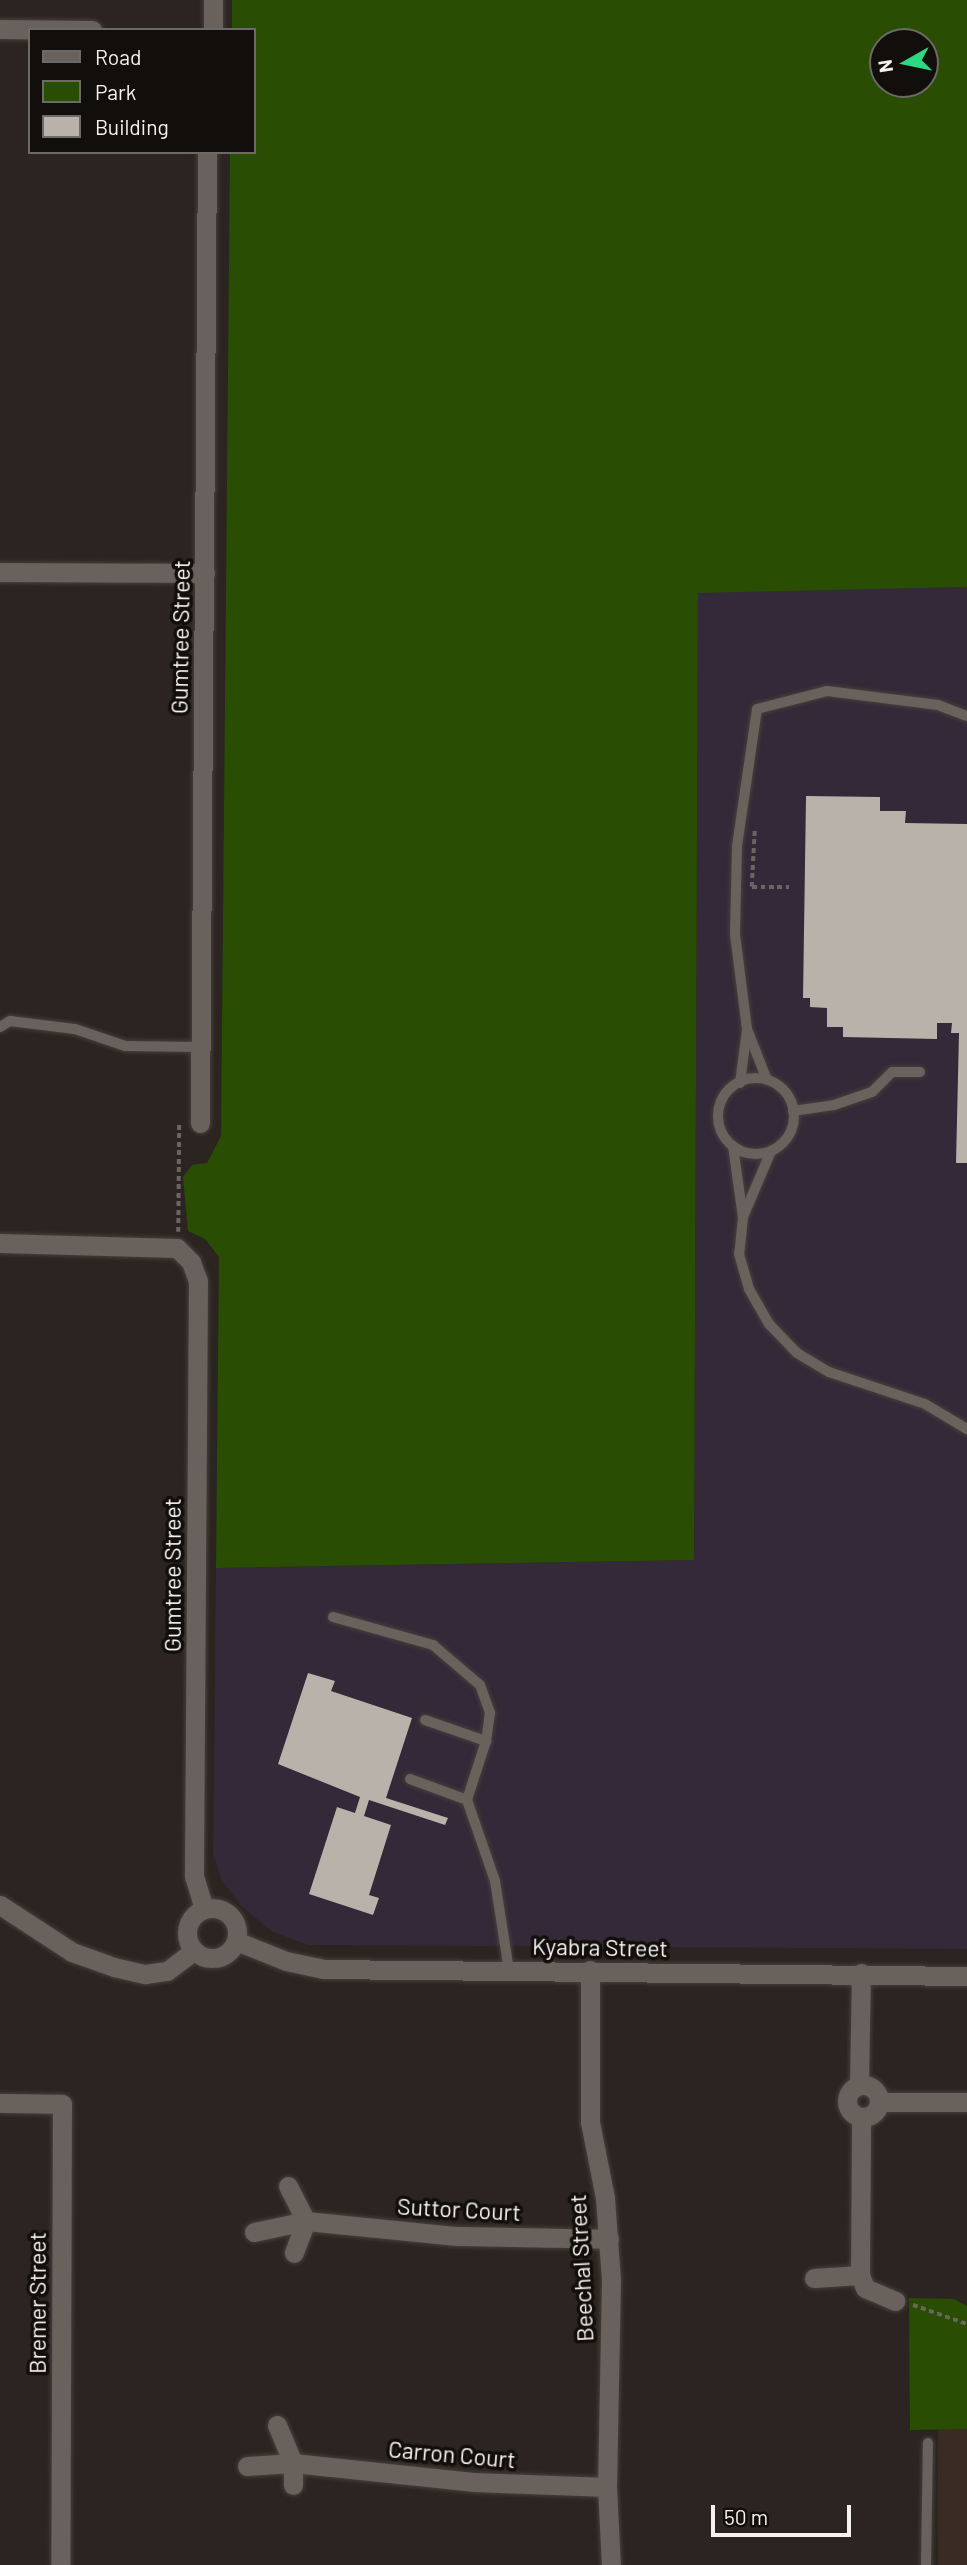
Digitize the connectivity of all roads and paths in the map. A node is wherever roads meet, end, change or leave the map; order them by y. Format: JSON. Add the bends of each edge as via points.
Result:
{"nodes":[{"id":1,"x":213,"y":0,"type":"edge"},
{"id":2,"x":213,"y":28,"type":"edge"},
{"id":3,"x":0,"y":29,"type":"edge"},
{"id":4,"x":28,"y":29,"type":"edge"},
{"id":5,"x":207,"y":154,"type":"edge"},
{"id":6,"x":0,"y":572,"type":"edge"},
{"id":7,"x":205,"y":573,"type":"junction"},
{"id":8,"x":967,"y":716,"type":"edge"},
{"id":9,"x":756,"y":823,"type":"dead end"},
{"id":10,"x":789,"y":887,"type":"dead end"},
{"id":11,"x":0,"y":1027,"type":"edge"},
{"id":12,"x":747,"y":1029,"type":"junction"},
{"id":13,"x":200,"y":1047,"type":"junction"},
{"id":14,"x":920,"y":1072,"type":"dead end"},
{"id":15,"x":768,"y":1080,"type":"junction"},
{"id":16,"x":740,"y":1083,"type":"junction"},
{"id":17,"x":793,"y":1111,"type":"junction"},
{"id":18,"x":200,"y":1123,"type":"dead end"},
{"id":19,"x":179,"y":1125,"type":"dead end"},
{"id":20,"x":733,"y":1146,"type":"junction"},
{"id":21,"x":771,"y":1151,"type":"junction"},
{"id":22,"x":743,"y":1218,"type":"junction"},
{"id":23,"x":0,"y":1243,"type":"edge"},
{"id":24,"x":177,"y":1248,"type":"junction"},
{"id":25,"x":967,"y":1429,"type":"edge"},
{"id":26,"x":333,"y":1617,"type":"dead end"},
{"id":27,"x":425,"y":1720,"type":"dead end"},
{"id":28,"x":486,"y":1741,"type":"junction"},
{"id":29,"x":410,"y":1779,"type":"dead end"},
{"id":30,"x":467,"y":1800,"type":"junction"},
{"id":31,"x":0,"y":1905,"type":"edge"},
{"id":32,"x":204,"y":1908,"type":"junction"},
{"id":33,"x":236,"y":1941,"type":"junction"},
{"id":34,"x":194,"y":1951,"type":"junction"},
{"id":35,"x":509,"y":1970,"type":"junction"},
{"id":36,"x":590,"y":1970,"type":"junction"},
{"id":37,"x":861,"y":1973,"type":"junction"},
{"id":38,"x":967,"y":1976,"type":"edge"},
{"id":39,"x":859,"y":2085,"type":"junction"},
{"id":40,"x":879,"y":2102,"type":"junction"},
{"id":41,"x":967,"y":2102,"type":"edge"},
{"id":42,"x":0,"y":2103,"type":"edge"},
{"id":43,"x":861,"y":2117,"type":"junction"},
{"id":44,"x":288,"y":2186,"type":"dead end"},
{"id":45,"x":306,"y":2221,"type":"junction"},
{"id":46,"x":254,"y":2232,"type":"dead end"},
{"id":47,"x":609,"y":2239,"type":"junction"},
{"id":48,"x":294,"y":2253,"type":"dead end"},
{"id":49,"x":860,"y":2275,"type":"junction"},
{"id":50,"x":814,"y":2278,"type":"dead end"},
{"id":51,"x":895,"y":2301,"type":"joint"},
{"id":52,"x":967,"y":2324,"type":"edge"},
{"id":53,"x":276,"y":2425,"type":"dead end"},
{"id":54,"x":928,"y":2443,"type":"dead end"},
{"id":55,"x":293,"y":2463,"type":"junction"},
{"id":56,"x":247,"y":2466,"type":"dead end"},
{"id":57,"x":293,"y":2485,"type":"dead end"},
{"id":58,"x":607,"y":2487,"type":"junction"},
{"id":59,"x":60,"y":2565,"type":"edge"},
{"id":60,"x":611,"y":2565,"type":"edge"},
{"id":61,"x":926,"y":2565,"type":"edge"}],
"edges":[{"from":1,"to":2,"type":"street"},
{"from":3,"to":4,"type":"street"},
{"from":5,"to":7,"type":"street","name":"Gumtree Street"},
{"from":6,"to":7,"type":"street"},
{"from":7,"to":13,"type":"street","name":"Gumtree Street"},
{"from":8,"to":12,"type":"lane","via":[[937,705],[827,691],[757,709],[735,887]]},
{"from":9,"to":10,"type":"path","via":[[752,887]]},
{"from":11,"to":13,"type":"lane","via":[[10,1021],[75,1029],[125,1046]]},
{"from":12,"to":15,"type":"lane"},
{"from":12,"to":16,"type":"lane"},
{"from":13,"to":18,"type":"street","name":"Gumtree Street"},
{"from":14,"to":17,"type":"lane","via":[[892,1072],[872,1092],[834,1105]]},
{"from":15,"to":16,"type":"lane"},
{"from":15,"to":17,"type":"lane","via":[[784,1091]]},
{"from":16,"to":20,"type":"lane","via":[[729,1091],[719,1110],[721,1129]]},
{"from":17,"to":21,"type":"lane","via":[[789,1135]]},
{"from":19,"to":24,"type":"path"},
{"from":20,"to":21,"type":"lane","via":[[749,1153]]},
{"from":20,"to":22,"type":"lane"},
{"from":21,"to":22,"type":"lane"},
{"from":22,"to":25,"type":"lane","via":[[739,1254],[749,1289],[769,1324],[797,1353],[829,1372],[925,1404]]},
{"from":23,"to":24,"type":"street"},
{"from":24,"to":32,"type":"street","name":"Gumtree Street","via":[[191,1262],[198,1281],[194,1876]]},
{"from":26,"to":28,"type":"lane","via":[[420,1640],[469,1673],[487,1698]]},
{"from":27,"to":28,"type":"lane"},
{"from":28,"to":30,"type":"lane"},
{"from":29,"to":30,"type":"lane"},
{"from":30,"to":35,"type":"lane","via":[[495,1881]]},
{"from":31,"to":34,"type":"street","via":[[72,1952],[114,1967],[145,1974],[167,1971]]},
{"from":32,"to":33,"type":"street","via":[[229,1914],[237,1928]]},
{"from":32,"to":34,"type":"street","via":[[193,1915],[186,1929]]},
{"from":33,"to":34,"type":"street","via":[[230,1951],[216,1958]]},
{"from":33,"to":35,"type":"street","name":"Kyabra Street","via":[[286,1961],[323,1969]]},
{"from":35,"to":36,"type":"street","name":"Kyabra Street"},
{"from":36,"to":37,"type":"street","name":"Kyabra Street"},
{"from":36,"to":47,"type":"street","name":"Beechal Street","via":[[590,2122]]},
{"from":37,"to":38,"type":"street","name":"Kyabra Street"},
{"from":37,"to":39,"type":"street"},
{"from":39,"to":40,"type":"street","via":[[874,2088]]},
{"from":39,"to":43,"type":"street","via":[[847,2101],[852,2113]]},
{"from":40,"to":41,"type":"street"},
{"from":40,"to":43,"type":"street","via":[[875,2112]]},
{"from":42,"to":59,"type":"street","name":"Bremer Street","via":[[62,2104]]},
{"from":43,"to":49,"type":"street"},
{"from":44,"to":45,"type":"street"},
{"from":45,"to":46,"type":"street","name":"Suttor Court"},
{"from":45,"to":47,"type":"street","name":"Suttor Court","via":[[457,2236]]},
{"from":45,"to":48,"type":"street"},
{"from":47,"to":58,"type":"street","name":"Beechal Street"},
{"from":49,"to":50,"type":"street"},
{"from":49,"to":51,"type":"street","via":[[865,2288]]},
{"from":51,"to":52,"type":"path"},
{"from":53,"to":55,"type":"street"},
{"from":54,"to":61,"type":"lane"},
{"from":55,"to":56,"type":"street","name":"Carron Court"},
{"from":55,"to":57,"type":"street"},
{"from":55,"to":58,"type":"street","name":"Carron Court","via":[[473,2482]]},
{"from":58,"to":60,"type":"street","name":"Beechal Street"}]}
